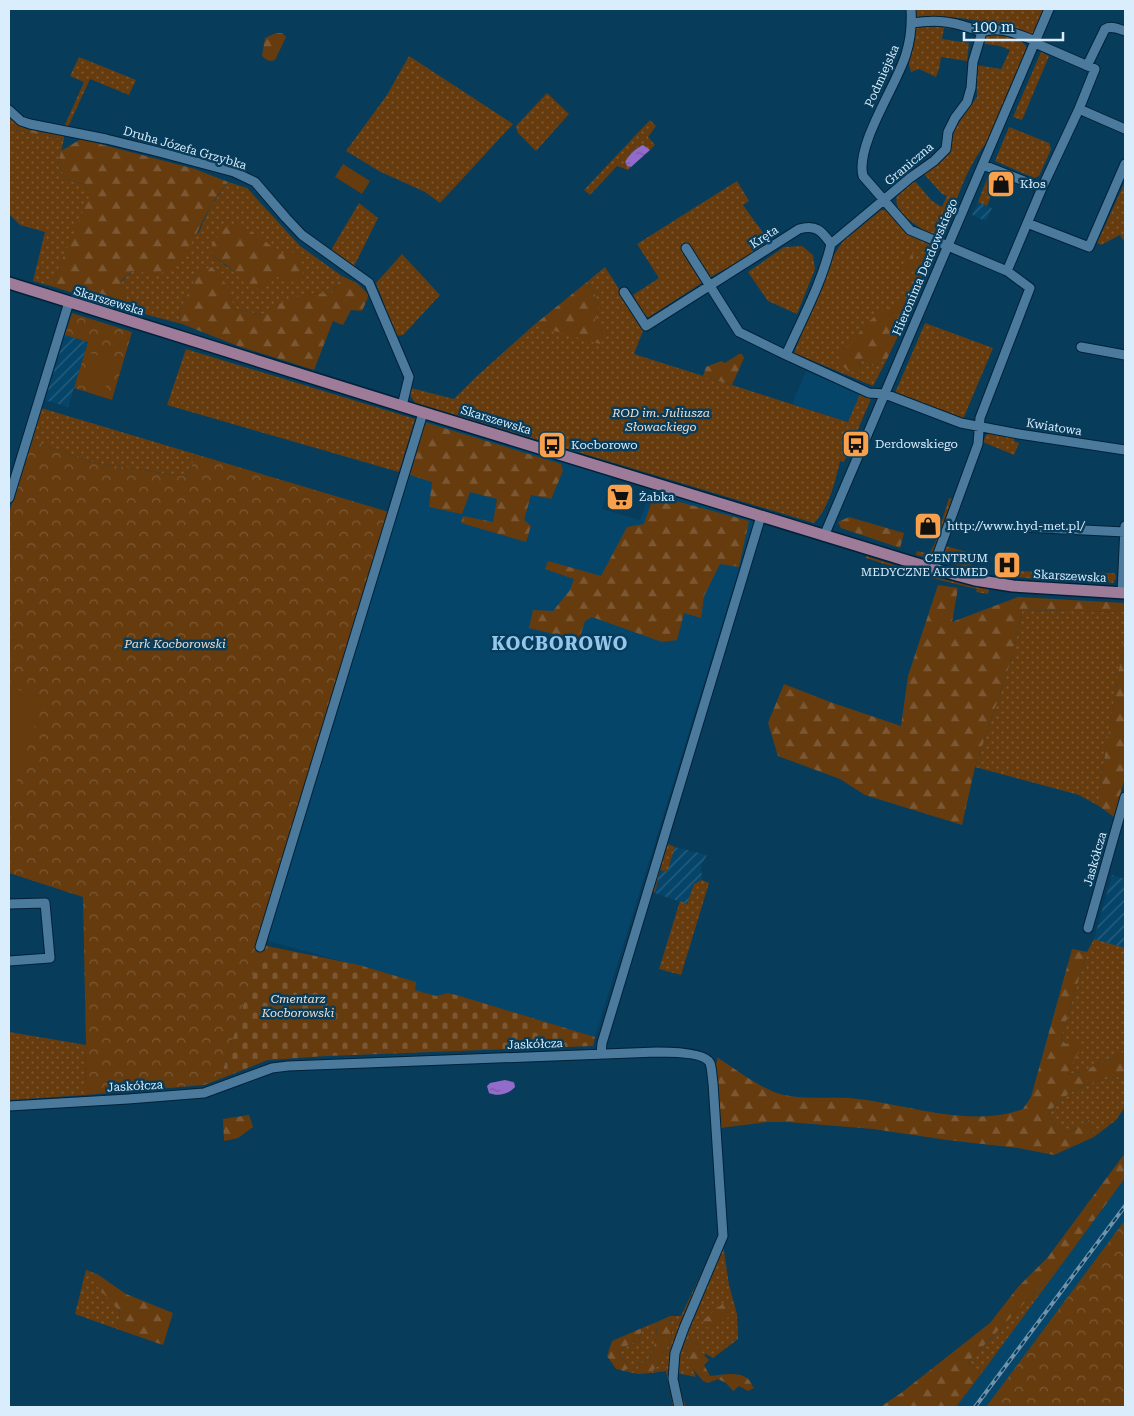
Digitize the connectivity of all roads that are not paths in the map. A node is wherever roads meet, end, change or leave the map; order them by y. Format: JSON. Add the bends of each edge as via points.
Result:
{"nodes":[{"id":1,"x":911,"y":9,"type":"edge"},
{"id":2,"x":1050,"y":9,"type":"edge"},
{"id":3,"x":912,"y":23,"type":"junction"},
{"id":4,"x":1125,"y":31,"type":"edge"},
{"id":5,"x":982,"y":32,"type":"junction"},
{"id":6,"x":1035,"y":42,"type":"junction"},
{"id":7,"x":1087,"y":66,"type":"junction"},
{"id":8,"x":1079,"y":109,"type":"junction"},
{"id":9,"x":9,"y":110,"type":"edge"},
{"id":10,"x":874,"y":122,"type":"joint"},
{"id":11,"x":1125,"y":129,"type":"edge"},
{"id":12,"x":1125,"y":164,"type":"edge"},
{"id":13,"x":983,"y":165,"type":"junction"},
{"id":14,"x":1042,"y":188,"type":"junction"},
{"id":15,"x":884,"y":200,"type":"junction"},
{"id":16,"x":1027,"y":222,"type":"junction"},
{"id":17,"x":831,"y":244,"type":"junction"},
{"id":18,"x":948,"y":247,"type":"junction"},
{"id":19,"x":686,"y":248,"type":"dead end"},
{"id":20,"x":1007,"y":272,"type":"junction"},
{"id":21,"x":9,"y":283,"type":"edge"},
{"id":22,"x":709,"y":287,"type":"junction"},
{"id":23,"x":624,"y":292,"type":"dead end"},
{"id":24,"x":69,"y":302,"type":"junction"},
{"id":25,"x":1081,"y":346,"type":"dead end"},
{"id":26,"x":786,"y":355,"type":"junction"},
{"id":27,"x":1125,"y":355,"type":"edge"},
{"id":28,"x":885,"y":394,"type":"junction"},
{"id":29,"x":402,"y":406,"type":"junction"},
{"id":30,"x":423,"y":412,"type":"junction"},
{"id":31,"x":979,"y":426,"type":"junction"},
{"id":32,"x":1125,"y":450,"type":"edge"},
{"id":33,"x":9,"y":496,"type":"edge"},
{"id":34,"x":761,"y":516,"type":"junction"},
{"id":35,"x":1125,"y":526,"type":"edge"},
{"id":36,"x":1024,"y":527,"type":"dead end"},
{"id":37,"x":1125,"y":532,"type":"edge"},
{"id":38,"x":824,"y":536,"type":"junction"},
{"id":39,"x":934,"y":569,"type":"junction"},
{"id":40,"x":1123,"y":593,"type":"edge"},
{"id":41,"x":1125,"y":797,"type":"edge"},
{"id":42,"x":9,"y":904,"type":"edge"},
{"id":43,"x":1088,"y":928,"type":"dead end"},
{"id":44,"x":260,"y":947,"type":"dead end"},
{"id":45,"x":9,"y":960,"type":"edge"},
{"id":46,"x":601,"y":1054,"type":"junction"},
{"id":47,"x":9,"y":1106,"type":"edge"},
{"id":48,"x":679,"y":1407,"type":"edge"}],
"edges":[{"from":1,"to":3,"type":"street","name":"Podmiejska"},
{"from":2,"to":6,"type":"street","name":"Hieronima Derdowskiego"},
{"from":3,"to":5,"type":"street","via":[[931,20],[959,23]]},
{"from":3,"to":10,"type":"street","name":"Podmiejska","via":[[906,56]]},
{"from":4,"to":7,"type":"street","via":[[1114,27],[1105,29]]},
{"from":5,"to":6,"type":"street","via":[[991,28]]},
{"from":5,"to":15,"type":"street","name":"Graniczna","via":[[973,62],[968,102],[948,132],[946,149]]},
{"from":6,"to":7,"type":"street"},
{"from":6,"to":13,"type":"street","name":"Hieronima Derdowskiego"},
{"from":7,"to":8,"type":"street","via":[[1095,69]]},
{"from":8,"to":11,"type":"street"},
{"from":8,"to":14,"type":"street"},
{"from":9,"to":29,"type":"street","name":"Druha Józefa Grzybka","via":[[30,124],[159,152],[234,172],[255,182],[302,235],[369,283],[408,377]]},
{"from":10,"to":15,"type":"street","name":"Graniczna","via":[[861,170]]},
{"from":12,"to":16,"type":"street","via":[[1089,247]]},
{"from":13,"to":14,"type":"street"},
{"from":13,"to":18,"type":"street","name":"Hieronima Derdowskiego"},
{"from":14,"to":16,"type":"street"},
{"from":15,"to":17,"type":"street"},
{"from":15,"to":18,"type":"street","name":"Graniczna","via":[[910,230]]},
{"from":16,"to":20,"type":"street"},
{"from":17,"to":22,"type":"street","name":"Kręta","via":[[818,229],[809,226],[800,229]]},
{"from":17,"to":26,"type":"street"},
{"from":18,"to":20,"type":"street","name":"Graniczna"},
{"from":18,"to":28,"type":"street","name":"Hieronima Derdowskiego"},
{"from":19,"to":22,"type":"street"},
{"from":20,"to":31,"type":"street","name":"Graniczna","via":[[1030,288]]},
{"from":21,"to":24,"type":"main road","name":"Skarszewska"},
{"from":22,"to":23,"type":"street","name":"Kręta","via":[[646,326]]},
{"from":22,"to":26,"type":"street","via":[[739,332]]},
{"from":24,"to":29,"type":"main road","name":"Skarszewska"},
{"from":24,"to":33,"type":"street"},
{"from":25,"to":27,"type":"street"},
{"from":26,"to":28,"type":"street","via":[[869,393]]},
{"from":28,"to":31,"type":"street","name":"Kwiatowa","via":[[960,423]]},
{"from":28,"to":38,"type":"street","name":"Hieronima Derdowskiego"},
{"from":29,"to":30,"type":"main road","name":"Skarszewska"},
{"from":30,"to":34,"type":"main road","name":"Skarszewska"},
{"from":30,"to":44,"type":"street"},
{"from":31,"to":32,"type":"street","name":"Kwiatowa"},
{"from":31,"to":39,"type":"street","via":[[978,444]]},
{"from":34,"to":38,"type":"main road","name":"Skarszewska"},
{"from":34,"to":46,"type":"street"},
{"from":35,"to":37,"type":"street"},
{"from":36,"to":37,"type":"street"},
{"from":37,"to":40,"type":"street"},
{"from":38,"to":39,"type":"main road","name":"Skarszewska"},
{"from":39,"to":40,"type":"main road","name":"Skarszewska","via":[[1013,586]]},
{"from":41,"to":43,"type":"street","name":"Jaskółcza"},
{"from":42,"to":45,"type":"street","via":[[45,903],[50,958]]},
{"from":46,"to":47,"type":"street","name":"Jaskółcza","via":[[288,1066],[272,1068],[197,1094]]},
{"from":46,"to":48,"type":"street","name":"Jaskółcza","via":[[682,1052],[708,1060],[710,1064],[723,1236],[675,1353],[673,1379]]}]}
